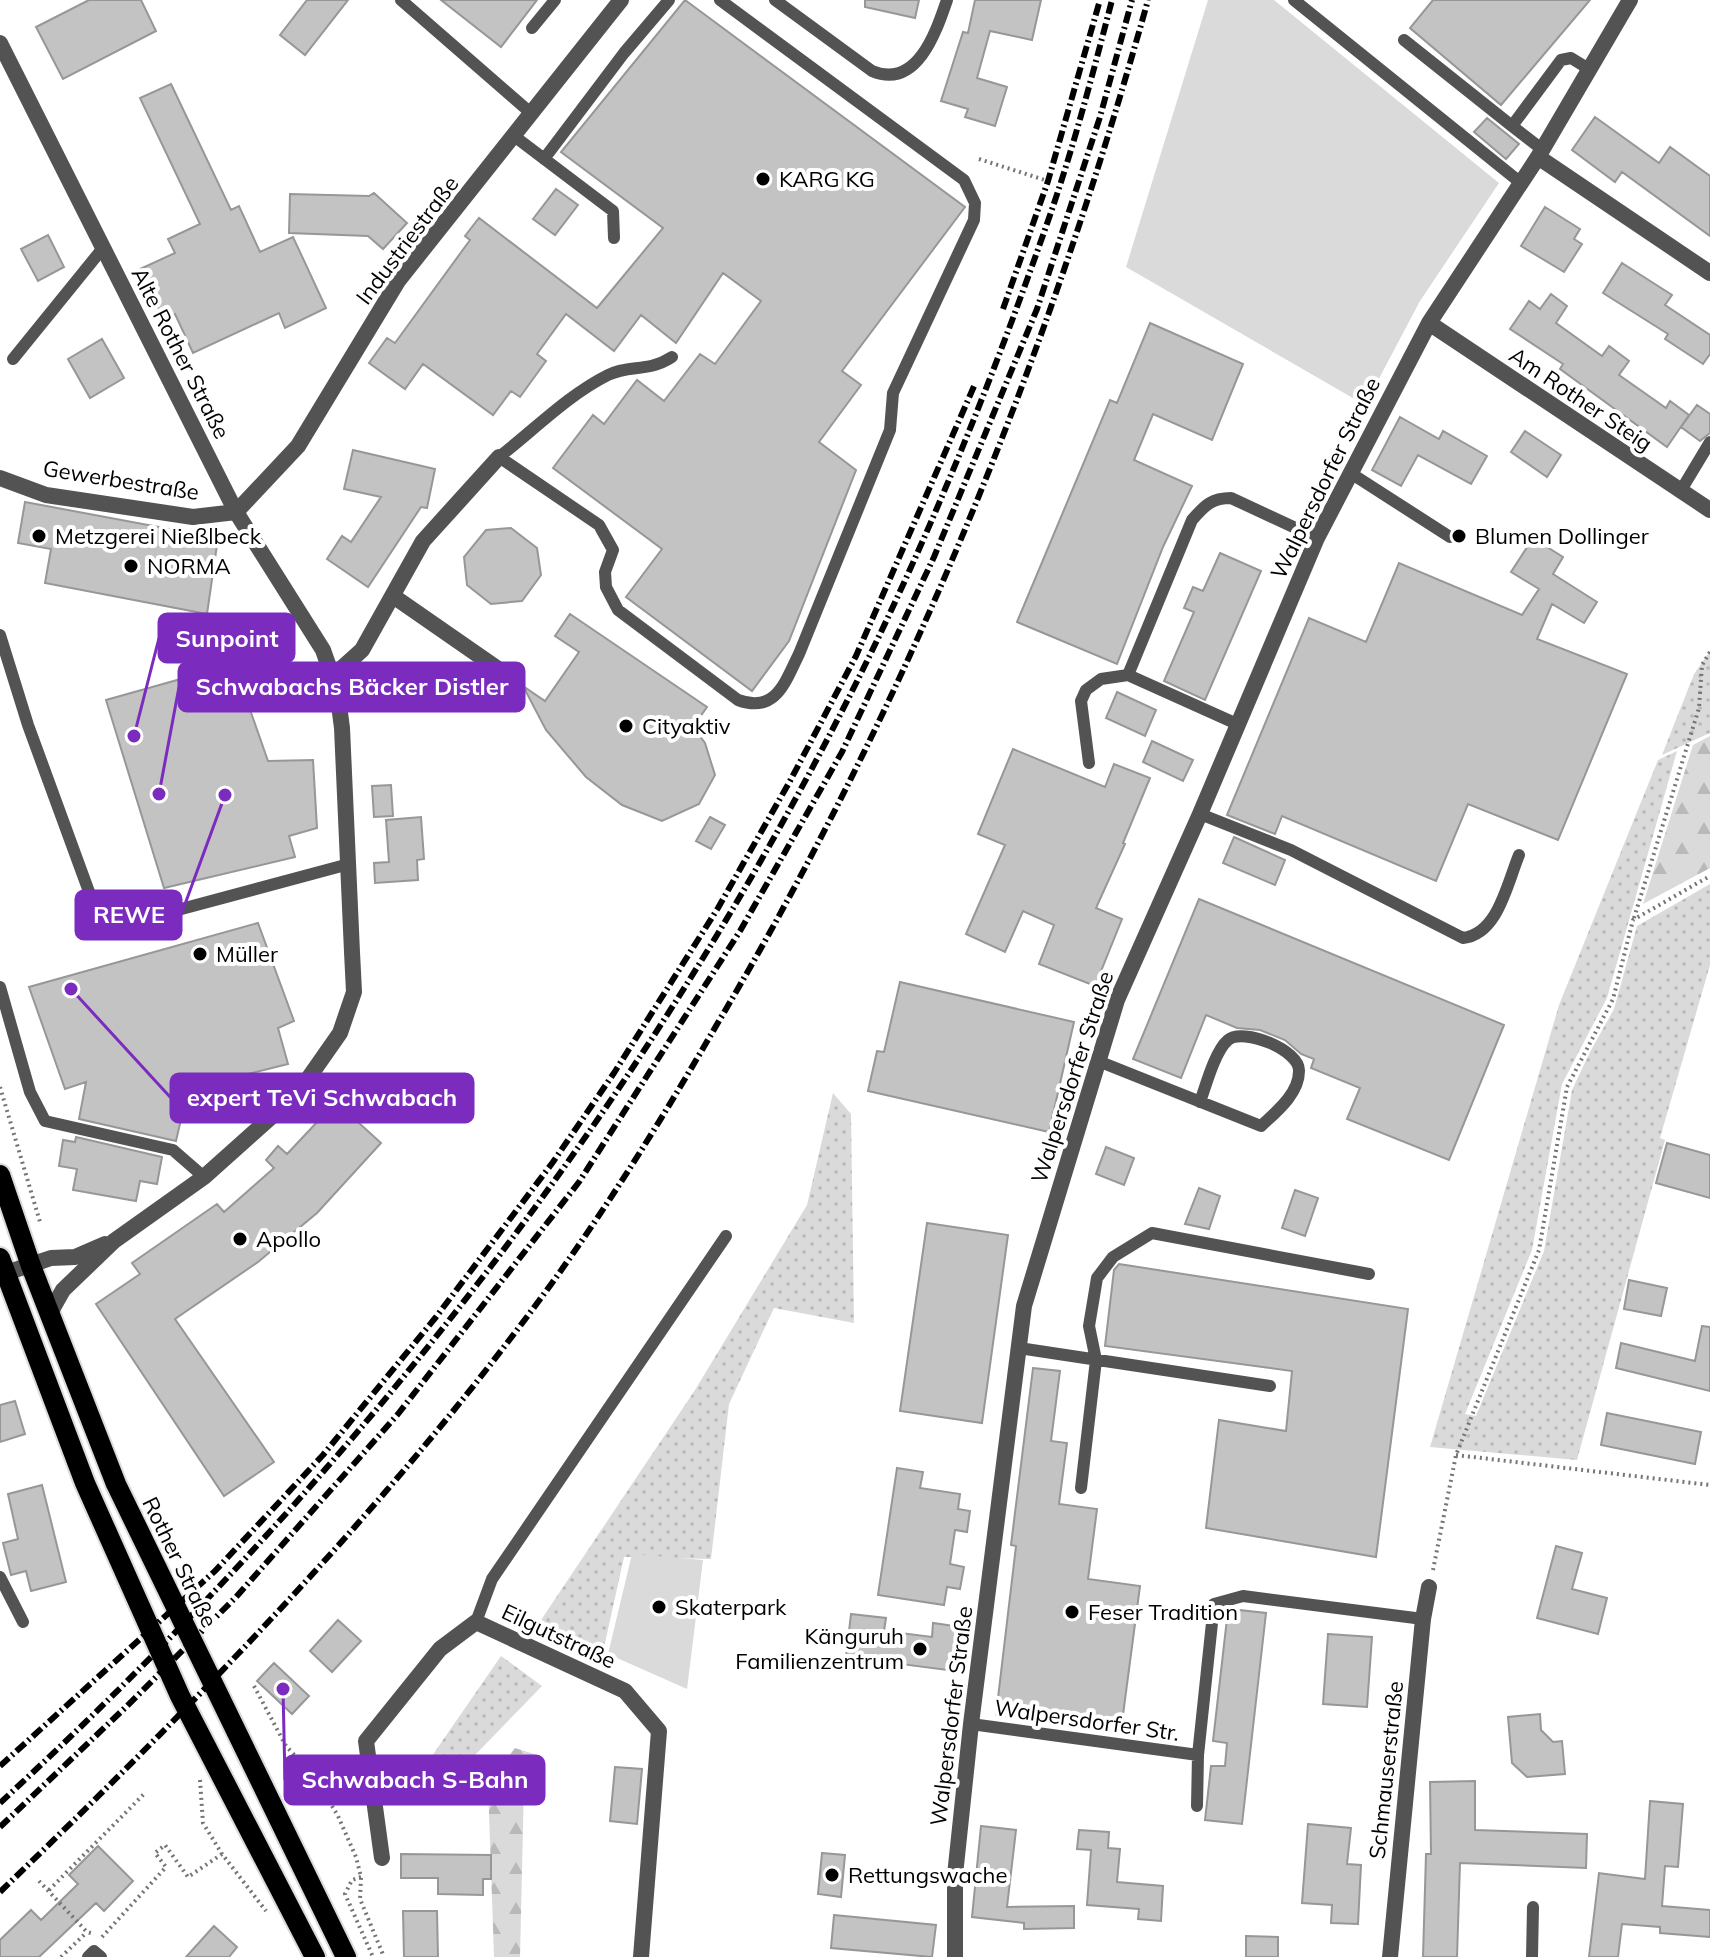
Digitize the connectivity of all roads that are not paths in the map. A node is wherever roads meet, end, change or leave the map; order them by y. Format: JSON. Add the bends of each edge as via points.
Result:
{"nodes":[{"id":1,"x":401,"y":0,"type":"edge"},
{"id":2,"x":555,"y":0,"type":"edge"},
{"id":3,"x":621,"y":0,"type":"edge"},
{"id":4,"x":669,"y":0,"type":"edge"},
{"id":5,"x":720,"y":0,"type":"edge"},
{"id":6,"x":775,"y":0,"type":"edge"},
{"id":7,"x":947,"y":0,"type":"edge"},
{"id":8,"x":1294,"y":0,"type":"edge"},
{"id":9,"x":1630,"y":0,"type":"edge"},
{"id":10,"x":532,"y":28,"type":"dead end"},
{"id":11,"x":1404,"y":40,"type":"dead end"},
{"id":12,"x":0,"y":43,"type":"edge"},
{"id":13,"x":1589,"y":69,"type":"junction"},
{"id":14,"x":532,"y":114,"type":"junction"},
{"id":15,"x":1512,"y":126,"type":"junction"},
{"id":16,"x":514,"y":136,"type":"junction"},
{"id":17,"x":1540,"y":154,"type":"junction"},
{"id":18,"x":544,"y":159,"type":"junction"},
{"id":19,"x":1521,"y":183,"type":"junction"},
{"id":20,"x":614,"y":238,"type":"dead end"},
{"id":21,"x":103,"y":248,"type":"junction"},
{"id":22,"x":1710,"y":273,"type":"edge"},
{"id":23,"x":1429,"y":323,"type":"junction"},
{"id":24,"x":672,"y":357,"type":"dead end"},
{"id":25,"x":13,"y":359,"type":"dead end"},
{"id":26,"x":1710,"y":442,"type":"edge"},
{"id":27,"x":499,"y":457,"type":"junction"},
{"id":28,"x":1352,"y":474,"type":"junction"},
{"id":29,"x":0,"y":478,"type":"edge"},
{"id":30,"x":1680,"y":492,"type":"junction"},
{"id":31,"x":1710,"y":510,"type":"edge"},
{"id":32,"x":236,"y":512,"type":"junction"},
{"id":33,"x":1450,"y":537,"type":"dead end"},
{"id":34,"x":1317,"y":538,"type":"junction"},
{"id":35,"x":393,"y":596,"type":"junction"},
{"id":36,"x":0,"y":635,"type":"edge"},
{"id":37,"x":1128,"y":675,"type":"junction"},
{"id":38,"x":332,"y":677,"type":"junction"},
{"id":39,"x":514,"y":680,"type":"dead end"},
{"id":40,"x":1237,"y":724,"type":"junction"},
{"id":41,"x":1089,"y":763,"type":"dead end"},
{"id":42,"x":1200,"y":814,"type":"junction"},
{"id":43,"x":1519,"y":855,"type":"dead end"},
{"id":44,"x":349,"y":864,"type":"junction"},
{"id":45,"x":0,"y":987,"type":"edge"},
{"id":46,"x":1098,"y":1061,"type":"junction"},
{"id":47,"x":1200,"y":1102,"type":"junction"},
{"id":48,"x":0,"y":1175,"type":"edge"},
{"id":49,"x":204,"y":1177,"type":"junction"},
{"id":50,"x":726,"y":1236,"type":"dead end"},
{"id":51,"x":114,"y":1241,"type":"junction"},
{"id":52,"x":41,"y":1262,"type":"junction"},
{"id":53,"x":2,"y":1269,"type":"edge"},
{"id":54,"x":1369,"y":1274,"type":"dead end"},
{"id":55,"x":50,"y":1313,"type":"junction"},
{"id":56,"x":1019,"y":1348,"type":"junction"},
{"id":57,"x":1096,"y":1360,"type":"junction"},
{"id":58,"x":1270,"y":1386,"type":"dead end"},
{"id":59,"x":1081,"y":1488,"type":"dead end"},
{"id":60,"x":0,"y":1577,"type":"edge"},
{"id":61,"x":1429,"y":1587,"type":"road end"},
{"id":62,"x":1423,"y":1619,"type":"junction"},
{"id":63,"x":23,"y":1622,"type":"dead end"},
{"id":64,"x":476,"y":1622,"type":"junction"},
{"id":65,"x":971,"y":1724,"type":"junction"},
{"id":66,"x":1198,"y":1755,"type":"junction"},
{"id":67,"x":1197,"y":1806,"type":"dead end"},
{"id":68,"x":382,"y":1858,"type":"dead end"},
{"id":69,"x":1533,"y":1907,"type":"dead end"},
{"id":70,"x":88,"y":1957,"type":"edge"},
{"id":71,"x":101,"y":1957,"type":"edge"},
{"id":72,"x":315,"y":1957,"type":"edge"},
{"id":73,"x":346,"y":1957,"type":"edge"},
{"id":74,"x":641,"y":1957,"type":"edge"},
{"id":75,"x":955,"y":1957,"type":"edge"},
{"id":76,"x":1390,"y":1957,"type":"edge"},
{"id":77,"x":1532,"y":1957,"type":"edge"}],
"edges":[{"from":1,"to":14,"type":"lane"},
{"from":2,"to":10,"type":"lane"},
{"from":3,"to":14,"type":"street","name":"Industriestraße"},
{"from":4,"to":18,"type":"lane"},
{"from":5,"to":27,"type":"lane","via":[[964,180],[975,203],[974,220],[893,393],[890,430],[804,640],[774,697],[752,705],[738,700],[618,610],[606,587],[613,550],[599,525]]},
{"from":6,"to":7,"type":"lane","via":[[872,71],[889,75],[911,66],[928,49]]},
{"from":8,"to":19,"type":"lane"},
{"from":9,"to":13,"type":"street","name":"Walpersdorfer Straße"},
{"from":11,"to":15,"type":"lane"},
{"from":12,"to":21,"type":"street","name":"Alte Rother Straße"},
{"from":13,"to":15,"type":"lane","via":[[1571,58],[1561,60]]},
{"from":13,"to":17,"type":"street","name":"Walpersdorfer Straße"},
{"from":14,"to":16,"type":"street","name":"Industriestraße"},
{"from":15,"to":17,"type":"lane"},
{"from":16,"to":18,"type":"lane"},
{"from":16,"to":32,"type":"street","name":"Industriestraße","via":[[398,281],[298,446]]},
{"from":17,"to":19,"type":"street","name":"Walpersdorfer Straße"},
{"from":17,"to":22,"type":"street"},
{"from":18,"to":20,"type":"lane","via":[[613,211]]},
{"from":19,"to":23,"type":"street","name":"Walpersdorfer Straße"},
{"from":21,"to":25,"type":"lane"},
{"from":21,"to":32,"type":"street","name":"Alte Rother Straße"},
{"from":23,"to":28,"type":"street","name":"Walpersdorfer Straße"},
{"from":23,"to":30,"type":"street","name":"Am Rother Steig"},
{"from":24,"to":27,"type":"lane","via":[[658,366],[611,373]]},
{"from":26,"to":30,"type":"lane"},
{"from":27,"to":35,"type":"street","via":[[423,541]]},
{"from":28,"to":33,"type":"lane"},
{"from":28,"to":34,"type":"street","name":"Walpersdorfer Straße"},
{"from":29,"to":32,"type":"street","name":"Gewerbestraße","via":[[46,495],[193,517]]},
{"from":30,"to":31,"type":"street","name":"Am Rother Steig"},
{"from":32,"to":38,"type":"street","name":"Alte Rother Straße","via":[[323,650]]},
{"from":34,"to":37,"type":"lane","via":[[1231,498],[1205,505],[1192,520]]},
{"from":34,"to":40,"type":"street","name":"Walpersdorfer Straße"},
{"from":35,"to":38,"type":"street","via":[[362,650]]},
{"from":35,"to":39,"type":"street"},
{"from":36,"to":44,"type":"lane","via":[[103,930]]},
{"from":37,"to":40,"type":"lane"},
{"from":37,"to":41,"type":"lane","via":[[1101,679],[1081,701]]},
{"from":38,"to":44,"type":"street","name":"Alte Rother Straße","via":[[342,728]]},
{"from":40,"to":42,"type":"street","name":"Walpersdorfer Straße"},
{"from":42,"to":43,"type":"lane","via":[[1291,850],[1463,938],[1475,937],[1488,926]]},
{"from":42,"to":46,"type":"street","name":"Walpersdorfer Straße","via":[[1117,1000]]},
{"from":44,"to":49,"type":"street","name":"Alte Rother Straße","via":[[354,992],[340,1033],[298,1093]]},
{"from":45,"to":49,"type":"lane","via":[[30,1092],[45,1121],[173,1150]]},
{"from":46,"to":47,"type":"lane"},
{"from":46,"to":56,"type":"street","name":"Walpersdorfer Straße","via":[[1024,1306]]},
{"from":47,"to":47,"type":"lane","via":[[1261,1126],[1285,1104],[1296,1083],[1297,1061],[1285,1050],[1235,1035],[1221,1047]]},
{"from":48,"to":52,"type":"main road","name":"Rother Straße"},
{"from":49,"to":51,"type":"street","name":"Alte Rother Straße"},
{"from":50,"to":64,"type":"lane","via":[[492,1579]]},
{"from":51,"to":52,"type":"street","name":"Alte Rother Straße","via":[[75,1257]]},
{"from":51,"to":55,"type":"street","name":"Alte Rother Straße","via":[[63,1290]]},
{"from":52,"to":53,"type":"street","name":"Alte Rother Straße"},
{"from":52,"to":55,"type":"main road","name":"Rother Straße"},
{"from":53,"to":72,"type":"main road","via":[[85,1483],[180,1696]]},
{"from":54,"to":57,"type":"lane","via":[[1152,1233],[1113,1257],[1097,1278],[1089,1326]]},
{"from":55,"to":73,"type":"main road","name":"Rother Straße","via":[[116,1484]]},
{"from":56,"to":57,"type":"lane"},
{"from":56,"to":65,"type":"street","name":"Walpersdorfer Straße"},
{"from":57,"to":58,"type":"lane"},
{"from":57,"to":59,"type":"lane"},
{"from":60,"to":63,"type":"lane"},
{"from":61,"to":62,"type":"street","name":"Schmauserstraße"},
{"from":62,"to":66,"type":"lane","name":"Walpersdorfer Str.","via":[[1243,1596],[1214,1604]]},
{"from":62,"to":76,"type":"street","name":"Schmauserstraße"},
{"from":64,"to":68,"type":"street","name":"Eilgutstraße","via":[[440,1649],[366,1741]]},
{"from":64,"to":74,"type":"street","name":"Eilgutstraße","via":[[625,1691],[659,1731]]},
{"from":65,"to":66,"type":"lane","name":"Walpersdorfer Str."},
{"from":65,"to":75,"type":"street","name":"Walpersdorfer Straße","via":[[955,1875]]},
{"from":66,"to":67,"type":"lane","name":"Walpersdorfer Str."},
{"from":69,"to":77,"type":"lane"},
{"from":70,"to":71,"type":"lane","via":[[94,1951]]}]}
